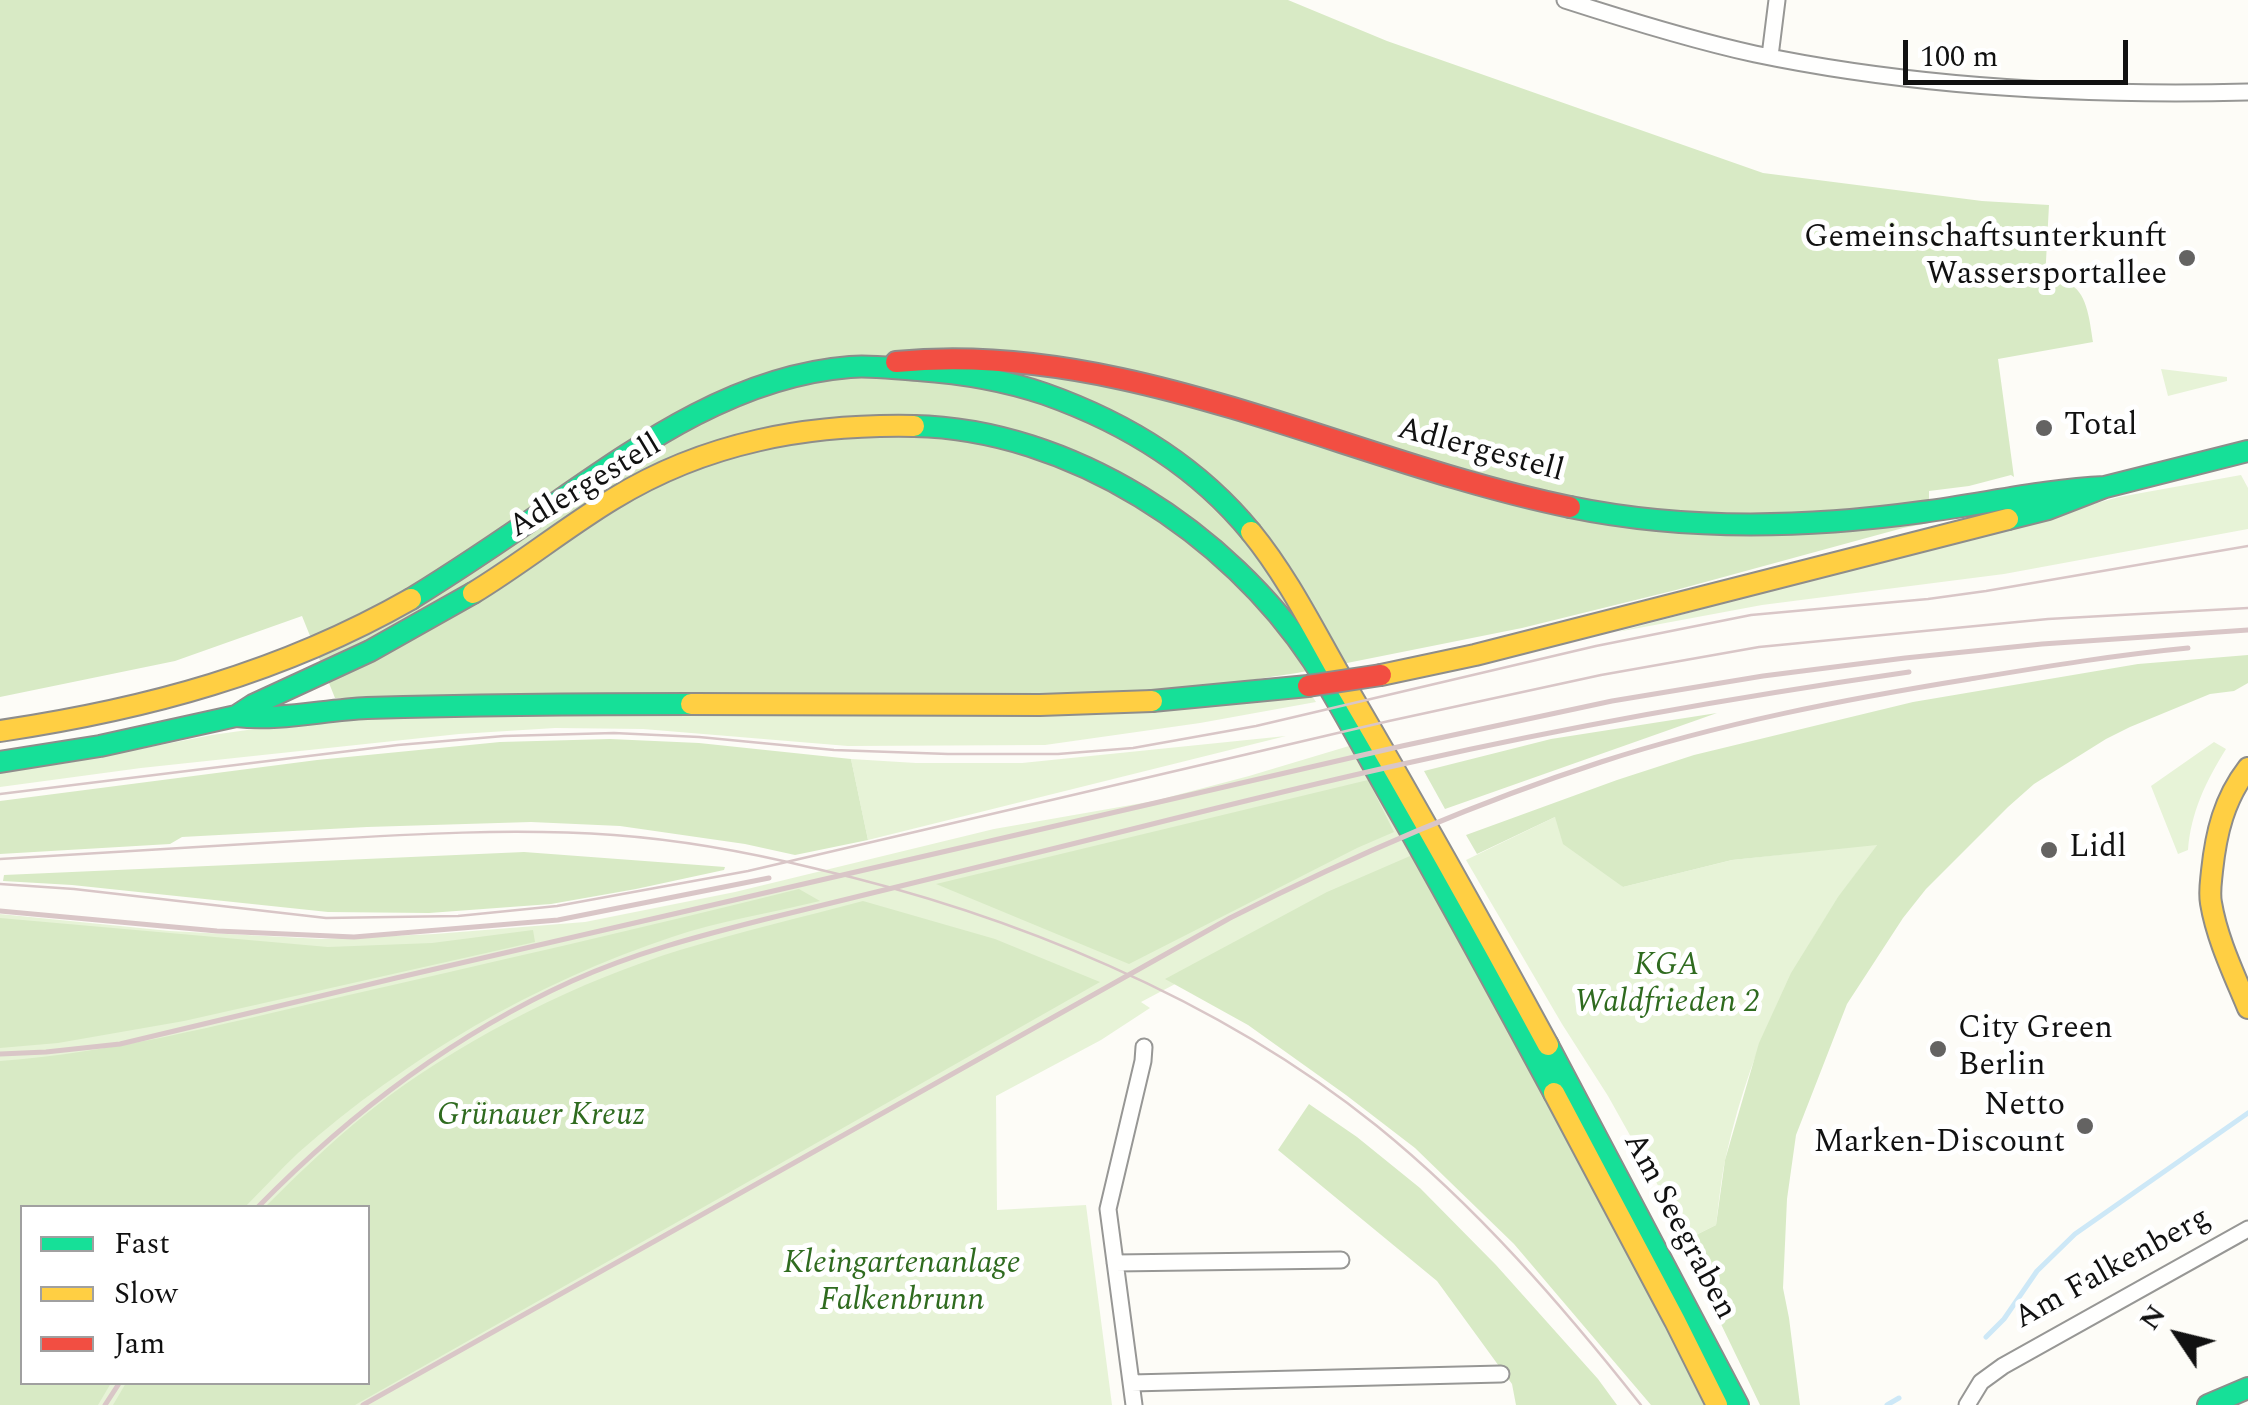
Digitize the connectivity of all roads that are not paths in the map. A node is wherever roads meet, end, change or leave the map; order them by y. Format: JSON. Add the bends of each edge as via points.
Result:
{"nodes":[{"id":1,"x":1564,"y":0,"type":"edge"},
{"id":2,"x":1777,"y":0,"type":"edge"},
{"id":3,"x":1770,"y":56,"type":"junction"},
{"id":4,"x":2248,"y":92,"type":"edge"},
{"id":5,"x":850,"y":367,"type":"junction"},
{"id":6,"x":2248,"y":451,"type":"edge"},
{"id":7,"x":2105,"y":487,"type":"junction"},
{"id":8,"x":236,"y":716,"type":"junction"},
{"id":9,"x":0,"y":731,"type":"edge"},
{"id":10,"x":0,"y":762,"type":"edge"},
{"id":11,"x":2248,"y":768,"type":"edge"},
{"id":12,"x":2248,"y":1008,"type":"edge"},
{"id":13,"x":1144,"y":1048,"type":"dead end"},
{"id":14,"x":1558,"y":1082,"type":"junction"},
{"id":15,"x":2248,"y":1229,"type":"edge"},
{"id":16,"x":1341,"y":1260,"type":"dead end"},
{"id":17,"x":1116,"y":1263,"type":"junction"},
{"id":18,"x":1501,"y":1374,"type":"dead end"},
{"id":19,"x":1131,"y":1383,"type":"junction"},
{"id":20,"x":2247,"y":1391,"type":"edge"},
{"id":21,"x":1134,"y":1405,"type":"edge"},
{"id":22,"x":1717,"y":1405,"type":"edge"},
{"id":23,"x":1738,"y":1405,"type":"edge"},
{"id":24,"x":1966,"y":1405,"type":"edge"},
{"id":25,"x":2208,"y":1405,"type":"edge"}],
"edges":[{"from":1,"to":3,"type":"street"},
{"from":2,"to":3,"type":"street"},
{"from":3,"to":4,"type":"street","via":[[1902,78],[2052,91]]},
{"from":5,"to":7,"type":"main road","name":"Adlergestell","via":[[994,360],[1114,378],[1507,493],[1640,518],[1838,521]]},
{"from":5,"to":9,"type":"main road","name":"Adlergestell","via":[[700,410],[407,601],[332,639],[242,677],[164,700]]},
{"from":5,"to":14,"type":"main road","name":"Adlergestell","via":[[957,372],[1069,401],[1126,428],[1228,506],[1303,609],[1454,872]]},
{"from":6,"to":7,"type":"main road","name":"Adlergestell"},
{"from":7,"to":8,"type":"main road","name":"Adlergestell","bridge":true,"via":[[2048,509],[1475,655],[1308,686],[1079,704],[481,704]]},
{"from":8,"to":10,"type":"main road","name":"Adlergestell"},
{"from":8,"to":14,"type":"main road","name":"Adlergestell","via":[[394,641],[638,484],[700,456],[776,435],[865,424],[928,426],[1030,446],[1104,476],[1172,516],[1253,584],[1289,626]]},
{"from":11,"to":12,"type":"main road","via":[[2220,819],[2210,897]]},
{"from":13,"to":17,"type":"street","via":[[1108,1208]]},
{"from":14,"to":22,"type":"main road","name":"Am Seegraben"},
{"from":14,"to":23,"type":"main road","name":"Am Seegraben"},
{"from":15,"to":24,"type":"street","name":"Am Falkenberg","via":[[2002,1366]]},
{"from":16,"to":17,"type":"street"},
{"from":17,"to":19,"type":"street"},
{"from":18,"to":19,"type":"street"},
{"from":19,"to":21,"type":"street"},
{"from":20,"to":25,"type":"main road"}]}
